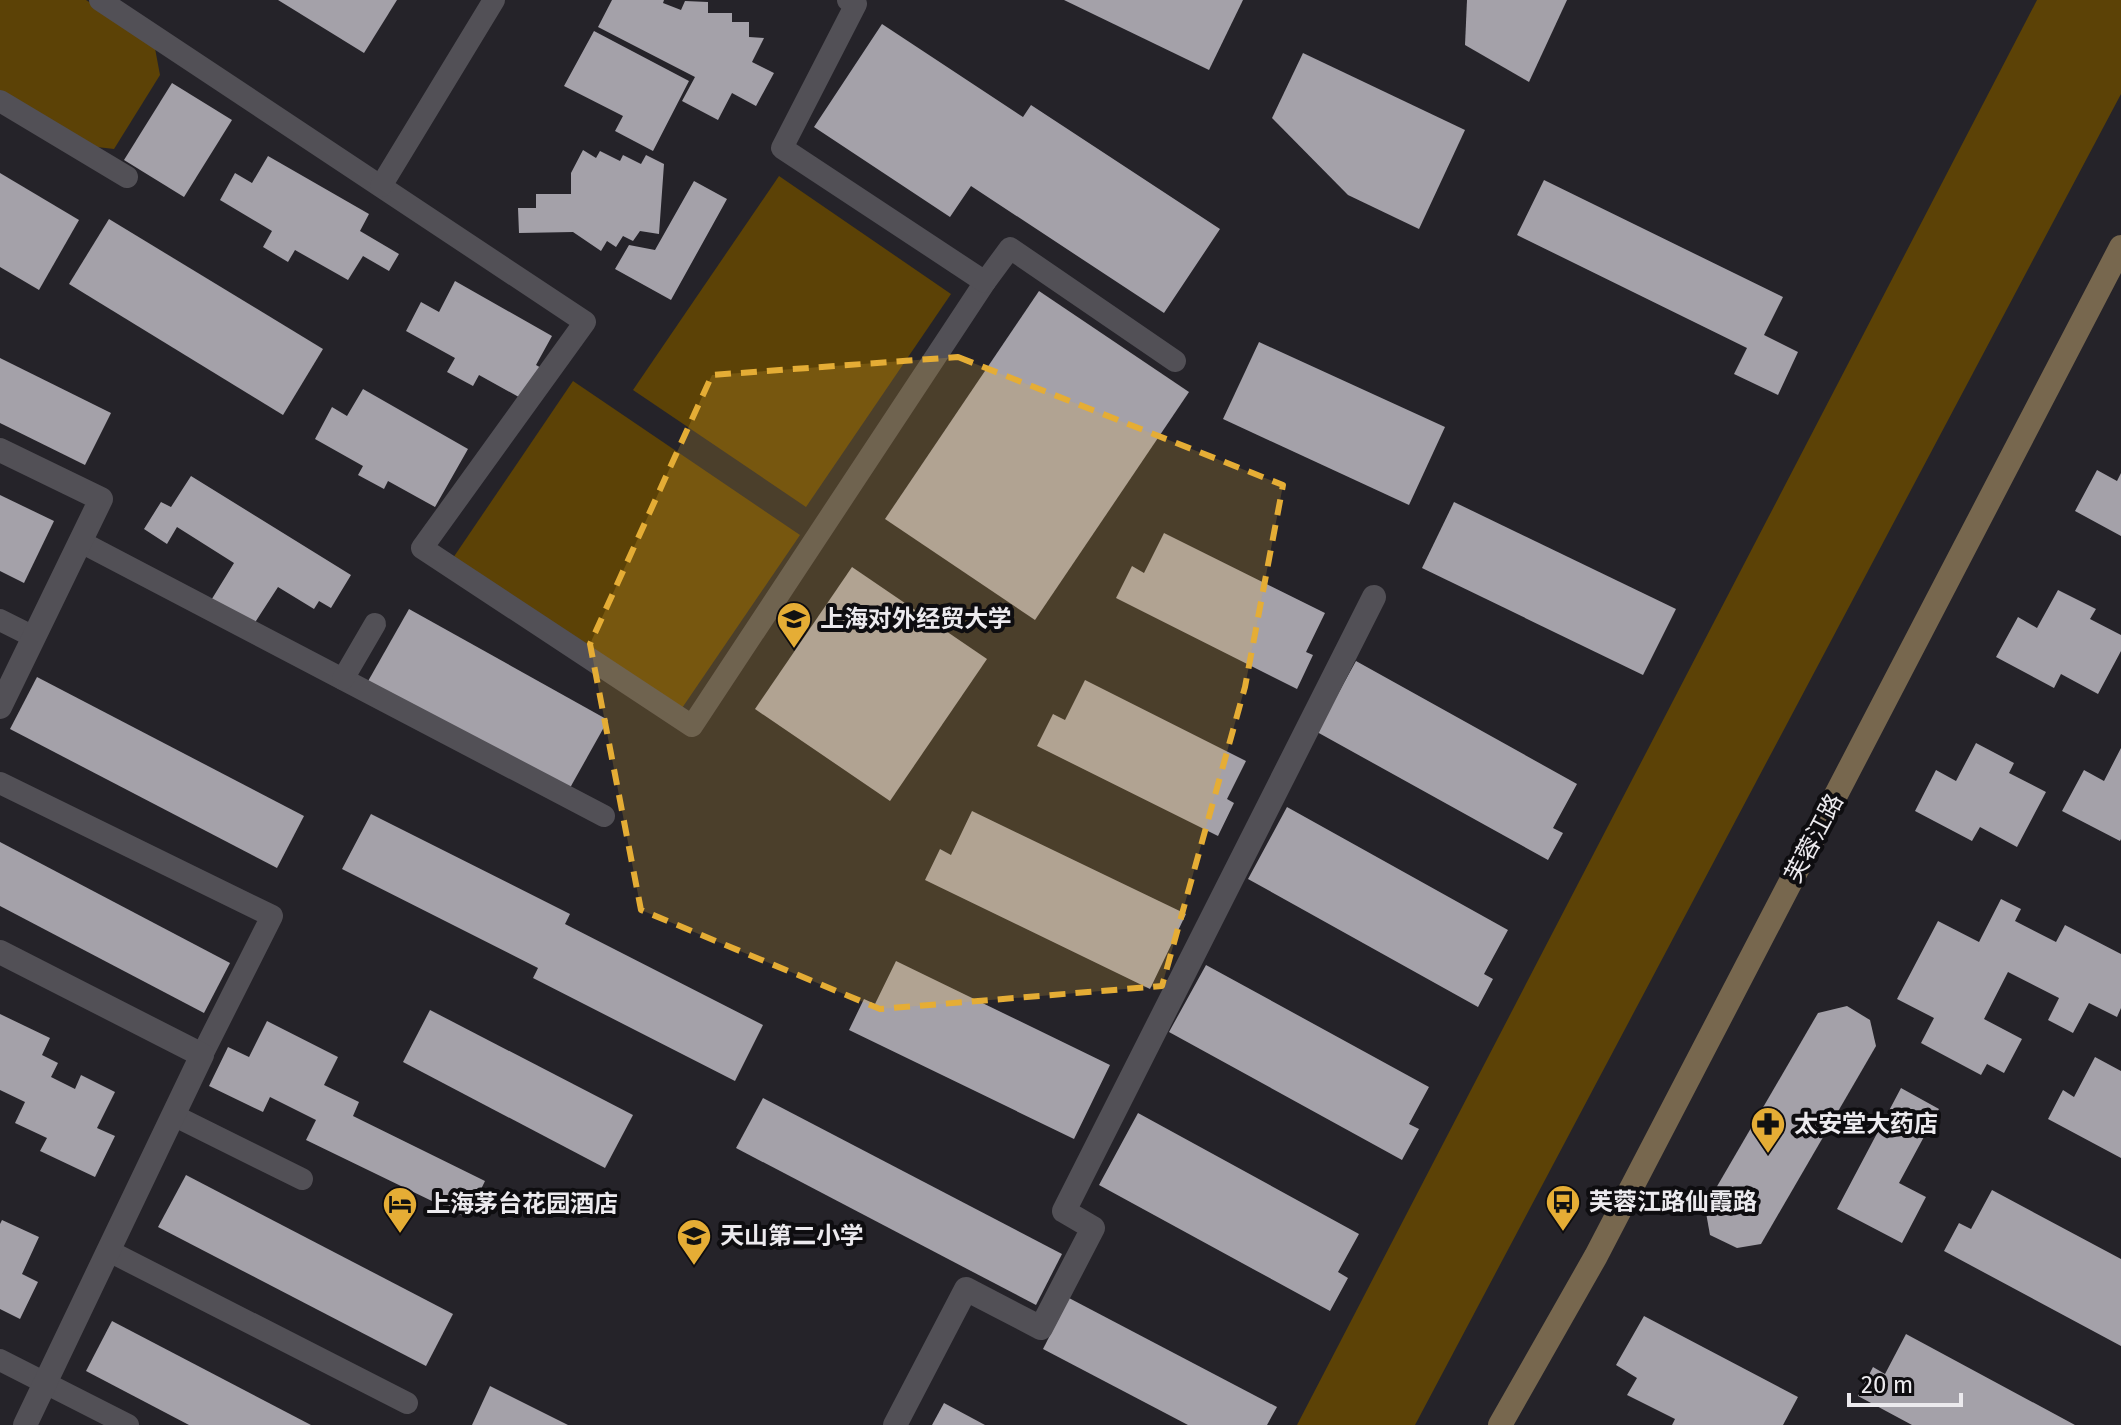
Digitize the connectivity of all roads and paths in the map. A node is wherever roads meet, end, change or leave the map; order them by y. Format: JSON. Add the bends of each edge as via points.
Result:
{"nodes":[{"id":1,"x":100,"y":0,"type":"edge"},
{"id":2,"x":494,"y":0,"type":"edge"},
{"id":3,"x":848,"y":0,"type":"edge"},
{"id":4,"x":0,"y":101,"type":"edge"},
{"id":5,"x":127,"y":177,"type":"dead end"},
{"id":6,"x":381,"y":186,"type":"junction"},
{"id":7,"x":2121,"y":247,"type":"edge"},
{"id":8,"x":985,"y":282,"type":"junction"},
{"id":9,"x":1175,"y":361,"type":"dead end"},
{"id":10,"x":0,"y":450,"type":"edge"},
{"id":11,"x":81,"y":542,"type":"junction"},
{"id":12,"x":1374,"y":597,"type":"dead end"},
{"id":13,"x":0,"y":620,"type":"edge"},
{"id":14,"x":375,"y":624,"type":"dead end"},
{"id":15,"x":34,"y":637,"type":"junction"},
{"id":16,"x":343,"y":679,"type":"junction"},
{"id":17,"x":0,"y":707,"type":"edge"},
{"id":18,"x":0,"y":783,"type":"edge"},
{"id":19,"x":604,"y":816,"type":"dead end"},
{"id":20,"x":0,"y":952,"type":"edge"},
{"id":21,"x":202,"y":1055,"type":"junction"},
{"id":22,"x":173,"y":1115,"type":"junction"},
{"id":23,"x":302,"y":1179,"type":"dead end"},
{"id":24,"x":109,"y":1251,"type":"junction"},
{"id":25,"x":0,"y":1360,"type":"edge"},
{"id":26,"x":45,"y":1383,"type":"junction"},
{"id":27,"x":407,"y":1403,"type":"dead end"},
{"id":28,"x":25,"y":1425,"type":"edge"},
{"id":29,"x":128,"y":1425,"type":"edge"},
{"id":30,"x":895,"y":1425,"type":"edge"},
{"id":31,"x":1500,"y":1425,"type":"edge"}],
"edges":[{"from":1,"to":6,"type":"lane"},
{"from":2,"to":6,"type":"lane"},
{"from":3,"to":8,"type":"lane","via":[[856,4],[782,148]]},
{"from":4,"to":5,"type":"lane"},
{"from":6,"to":8,"type":"lane","via":[[585,322],[422,548],[692,726]]},
{"from":7,"to":31,"type":"street","name":"芙蓉江路","via":[[1603,1242]]},
{"from":8,"to":9,"type":"lane","via":[[1010,248]]},
{"from":10,"to":11,"type":"street","via":[[101,499]]},
{"from":11,"to":15,"type":"street"},
{"from":11,"to":16,"type":"lane"},
{"from":12,"to":30,"type":"street","via":[[1064,1211],[1093,1228],[1041,1328],[966,1289]]},
{"from":13,"to":15,"type":"lane"},
{"from":14,"to":16,"type":"lane"},
{"from":15,"to":17,"type":"street"},
{"from":16,"to":19,"type":"lane"},
{"from":18,"to":21,"type":"lane","via":[[272,916]]},
{"from":20,"to":21,"type":"street"},
{"from":21,"to":22,"type":"street"},
{"from":22,"to":23,"type":"lane"},
{"from":22,"to":24,"type":"street"},
{"from":24,"to":26,"type":"street"},
{"from":24,"to":27,"type":"lane"},
{"from":25,"to":26,"type":"lane"},
{"from":26,"to":28,"type":"street"},
{"from":26,"to":29,"type":"lane"}]}
